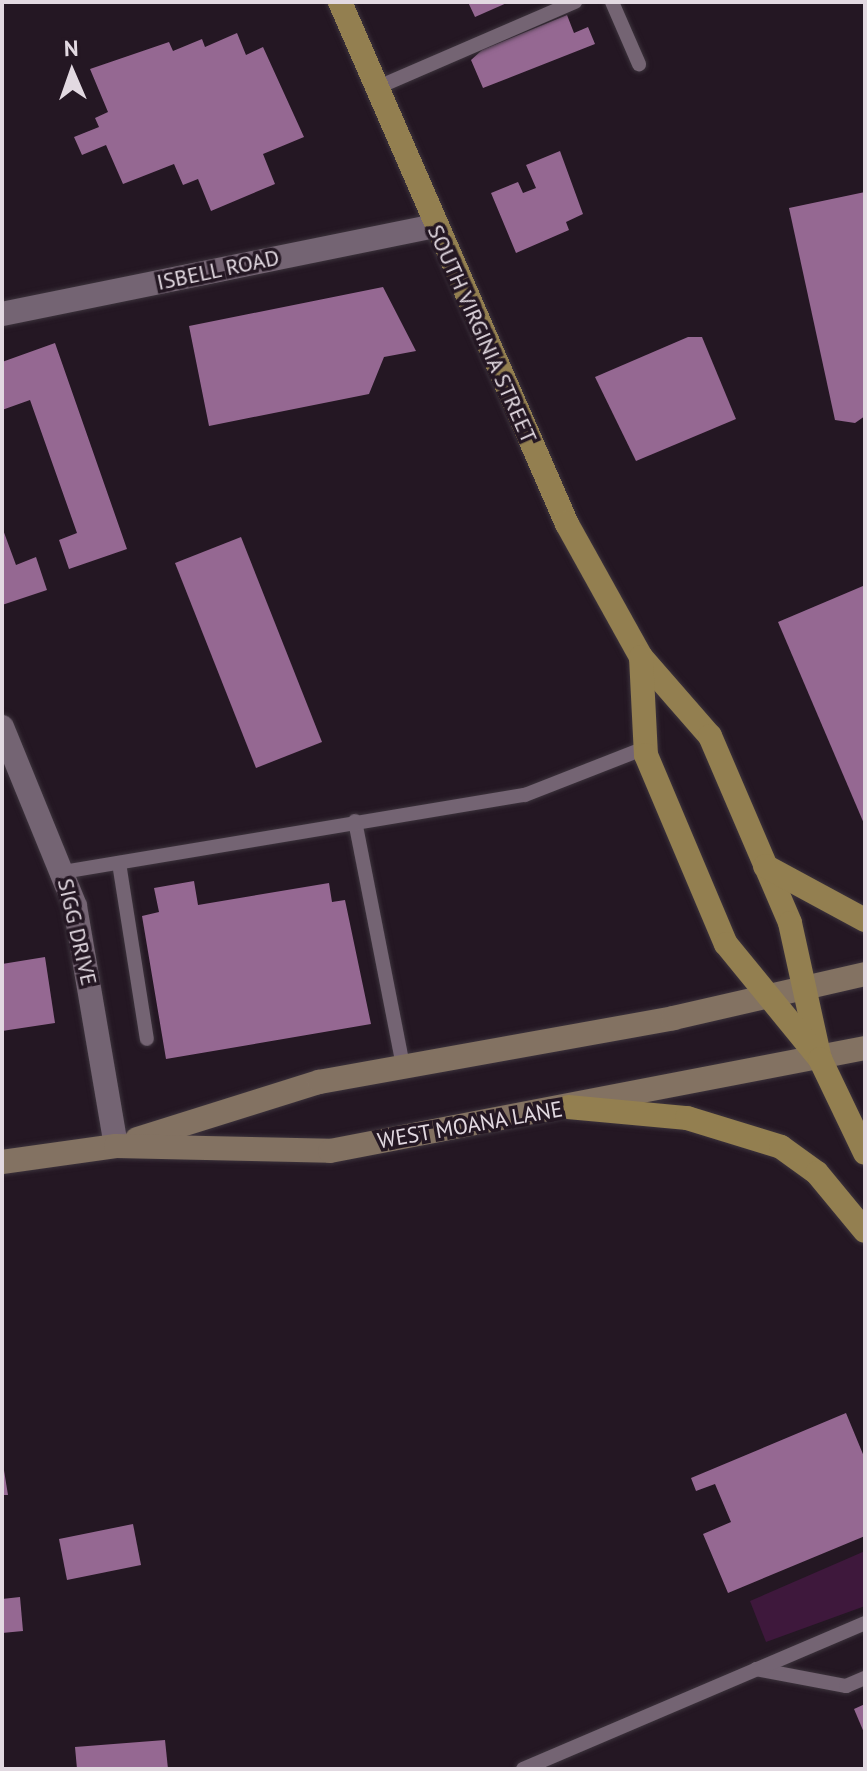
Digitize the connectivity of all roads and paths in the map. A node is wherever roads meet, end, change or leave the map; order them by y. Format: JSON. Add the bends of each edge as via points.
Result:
{"nodes":[{"id":1,"x":340,"y":2,"type":"edge"},
{"id":2,"x":575,"y":2,"type":"edge"},
{"id":3,"x":612,"y":2,"type":"edge"},
{"id":4,"x":639,"y":64,"type":"dead end"},
{"id":5,"x":376,"y":88,"type":"junction"},
{"id":6,"x":434,"y":226,"type":"junction"},
{"id":7,"x":2,"y":314,"type":"edge"},
{"id":8,"x":641,"y":657,"type":"junction"},
{"id":9,"x":2,"y":727,"type":"edge"},
{"id":10,"x":645,"y":748,"type":"junction"},
{"id":11,"x":355,"y":821,"type":"junction"},
{"id":12,"x":119,"y":863,"type":"junction"},
{"id":13,"x":765,"y":866,"type":"junction"},
{"id":14,"x":63,"y":872,"type":"junction"},
{"id":15,"x":865,"y":920,"type":"edge"},
{"id":16,"x":865,"y":974,"type":"edge"},
{"id":17,"x":787,"y":992,"type":"junction"},
{"id":18,"x":147,"y":1039,"type":"dead end"},
{"id":19,"x":865,"y":1048,"type":"edge"},
{"id":20,"x":820,"y":1059,"type":"junction"},
{"id":21,"x":403,"y":1066,"type":"junction"},
{"id":22,"x":568,"y":1107,"type":"junction"},
{"id":23,"x":116,"y":1146,"type":"junction"},
{"id":24,"x":865,"y":1153,"type":"edge"},
{"id":25,"x":2,"y":1162,"type":"edge"},
{"id":26,"x":865,"y":1231,"type":"edge"},
{"id":27,"x":865,"y":1623,"type":"edge"},
{"id":28,"x":756,"y":1669,"type":"junction"},
{"id":29,"x":865,"y":1678,"type":"edge"},
{"id":30,"x":523,"y":1769,"type":"edge"}],
"edges":[{"from":1,"to":5,"type":"main road","name":"SOUTH VIRGINIA STREET"},
{"from":2,"to":5,"type":"lane"},
{"from":3,"to":4,"type":"lane"},
{"from":5,"to":6,"type":"main road","name":"SOUTH VIRGINIA STREET"},
{"from":6,"to":7,"type":"street","name":"ISBELL ROAD"},
{"from":6,"to":8,"type":"main road","name":"SOUTH VIRGINIA STREET","via":[[567,524]]},
{"from":8,"to":10,"type":"main road","name":"SOUTH VIRGINIA STREET"},
{"from":8,"to":13,"type":"main road","name":"SOUTH VIRGINIA STREET","via":[[710,736]]},
{"from":9,"to":14,"type":"street","name":"SIGG DRIVE"},
{"from":10,"to":11,"type":"lane","via":[[525,795]]},
{"from":10,"to":17,"type":"main road","name":"SOUTH VIRGINIA STREET","via":[[661,801],[726,944]]},
{"from":11,"to":12,"type":"lane"},
{"from":11,"to":21,"type":"lane"},
{"from":12,"to":14,"type":"lane"},
{"from":12,"to":18,"type":"lane"},
{"from":13,"to":15,"type":"main road"},
{"from":13,"to":17,"type":"main road","name":"SOUTH VIRGINIA STREET","via":[[793,932]]},
{"from":14,"to":23,"type":"street","name":"SIGG DRIVE","via":[[87,965]]},
{"from":16,"to":17,"type":"main road","name":"WEST MOANA LANE"},
{"from":17,"to":20,"type":"main road","name":"SOUTH VIRGINIA STREET"},
{"from":17,"to":20,"type":"main road","name":"SOUTH VIRGINIA STREET"},
{"from":17,"to":21,"type":"main road","name":"WEST MOANA LANE"},
{"from":19,"to":20,"type":"main road","name":"WEST MOANA LANE"},
{"from":20,"to":22,"type":"main road","name":"WEST MOANA LANE"},
{"from":20,"to":24,"type":"main road","name":"SOUTH VIRGINIA STREET"},
{"from":21,"to":23,"type":"main road","name":"WEST MOANA LANE","via":[[286,1090]]},
{"from":22,"to":23,"type":"main road","name":"WEST MOANA LANE","via":[[330,1151]]},
{"from":22,"to":26,"type":"main road","via":[[687,1118],[781,1147],[817,1173]]},
{"from":23,"to":25,"type":"main road","name":"WEST MOANA LANE"},
{"from":27,"to":28,"type":"lane"},
{"from":28,"to":29,"type":"lane","via":[[846,1686]]},
{"from":28,"to":30,"type":"lane"}]}
